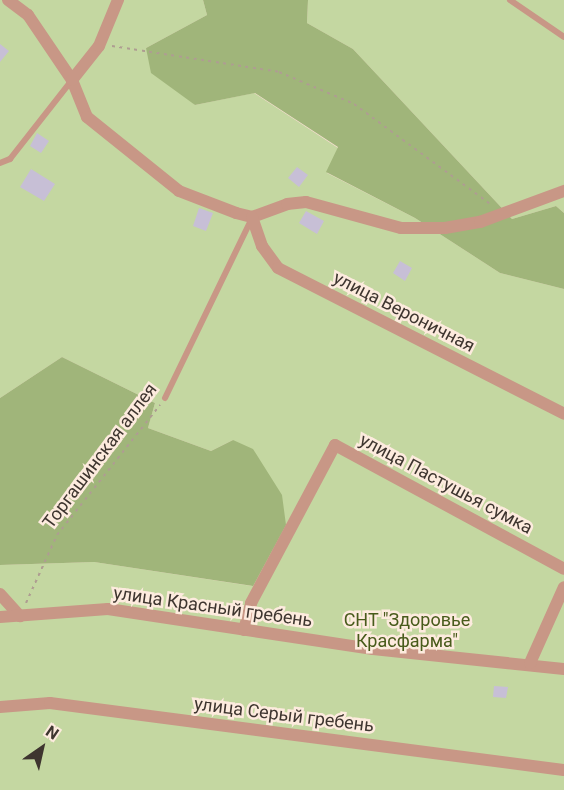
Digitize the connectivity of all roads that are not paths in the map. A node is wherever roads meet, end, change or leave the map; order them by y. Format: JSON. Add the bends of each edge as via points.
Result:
{"nodes":[{"id":1,"x":8,"y":0,"type":"edge"},
{"id":2,"x":118,"y":0,"type":"edge"},
{"id":3,"x":510,"y":0,"type":"edge"},
{"id":4,"x":564,"y":37,"type":"edge"},
{"id":5,"x":72,"y":80,"type":"junction"},
{"id":6,"x":0,"y":163,"type":"edge"},
{"id":7,"x":564,"y":190,"type":"edge"},
{"id":8,"x":252,"y":218,"type":"junction"},
{"id":9,"x":165,"y":398,"type":"road end"},
{"id":10,"x":564,"y":414,"type":"edge"},
{"id":11,"x":564,"y":568,"type":"edge"},
{"id":12,"x":564,"y":587,"type":"edge"},
{"id":13,"x":0,"y":594,"type":"edge"},
{"id":14,"x":20,"y":616,"type":"junction"},
{"id":15,"x":0,"y":617,"type":"edge"},
{"id":16,"x":244,"y":630,"type":"junction"},
{"id":17,"x":530,"y":663,"type":"junction"},
{"id":18,"x":564,"y":669,"type":"edge"},
{"id":19,"x":0,"y":707,"type":"edge"},
{"id":20,"x":564,"y":770,"type":"edge"}],
"edges":[{"from":1,"to":5,"type":"street","via":[[28,15]]},
{"from":2,"to":5,"type":"street","via":[[99,46]]},
{"from":3,"to":4,"type":"lane"},
{"from":5,"to":6,"type":"lane","via":[[10,159]]},
{"from":5,"to":8,"type":"street","via":[[87,117],[179,191]]},
{"from":7,"to":8,"type":"street","via":[[480,222],[445,228],[400,228],[306,202],[287,204]]},
{"from":8,"to":9,"type":"lane","name":"Торгашинская аллея"},
{"from":8,"to":10,"type":"street","name":"улица Вероничная","via":[[262,246],[278,268]]},
{"from":11,"to":16,"type":"street","name":"улица Пастушья сумка","via":[[335,444],[251,603]]},
{"from":12,"to":17,"type":"street"},
{"from":13,"to":14,"type":"street"},
{"from":14,"to":15,"type":"street","name":"улица Красный гребень"},
{"from":14,"to":16,"type":"street","name":"улица Красный гребень","via":[[108,609]]},
{"from":16,"to":17,"type":"street","name":"улица Красный гребень","via":[[373,649]]},
{"from":17,"to":18,"type":"street","name":"улица Красный гребень"},
{"from":19,"to":20,"type":"street","name":"улица Серый гребень","via":[[50,703]]}]}
